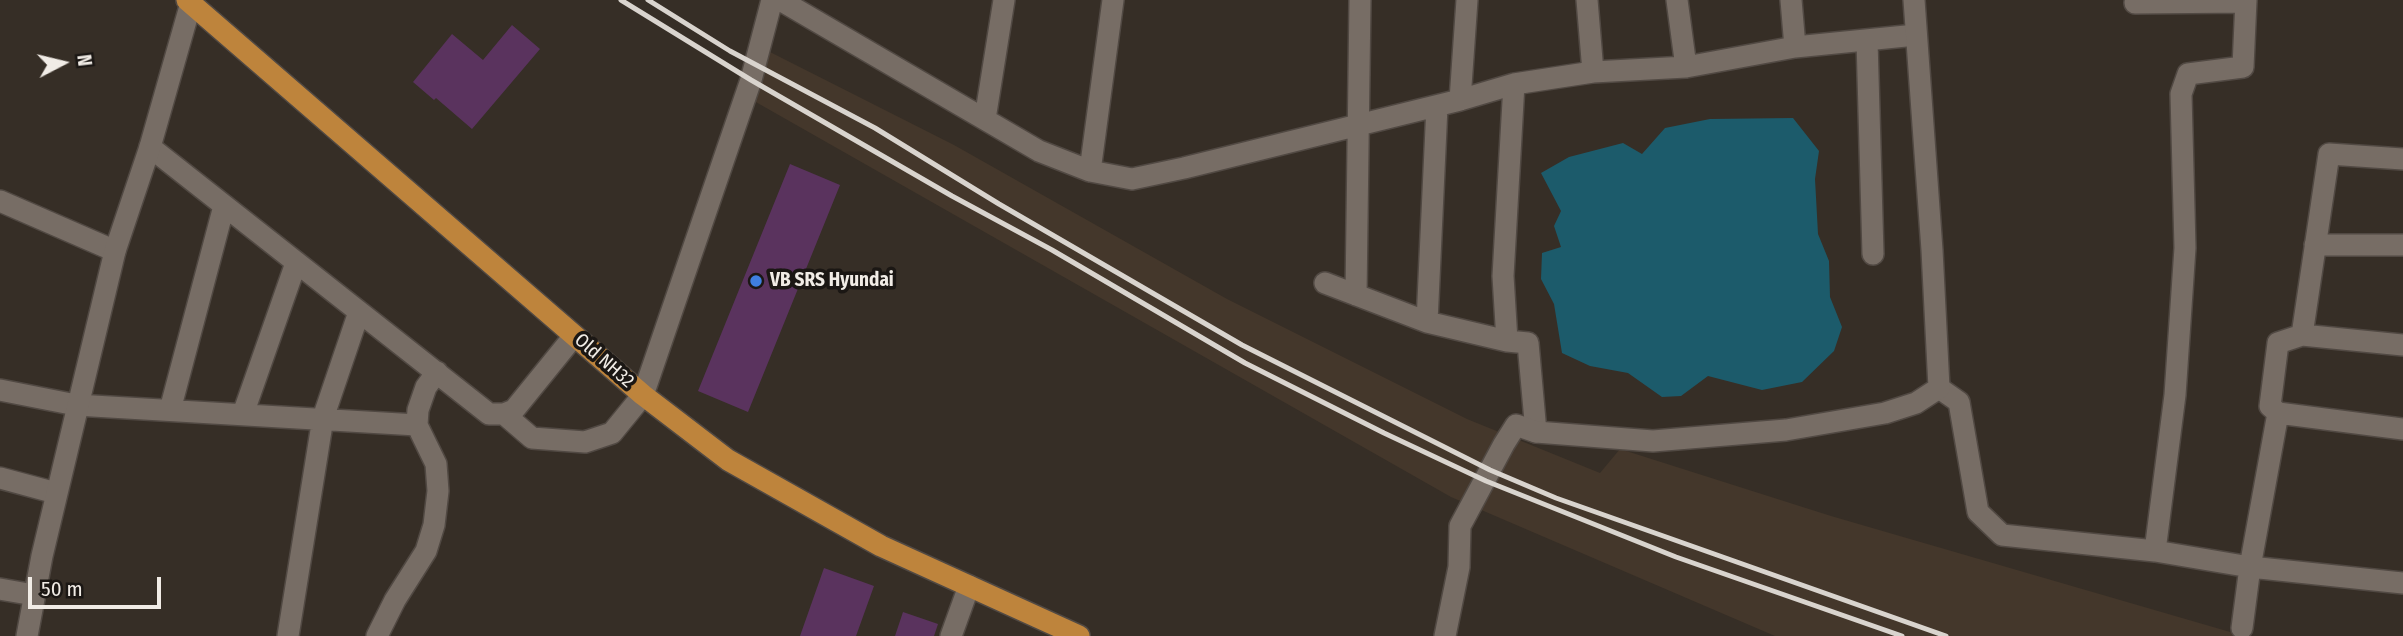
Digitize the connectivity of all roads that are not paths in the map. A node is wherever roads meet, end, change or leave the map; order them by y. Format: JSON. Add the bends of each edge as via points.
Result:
{"nodes":[{"id":1,"x":772,"y":0,"type":"edge"},
{"id":2,"x":780,"y":0,"type":"edge"},
{"id":3,"x":1004,"y":0,"type":"edge"},
{"id":4,"x":1113,"y":0,"type":"edge"},
{"id":5,"x":1360,"y":0,"type":"edge"},
{"id":6,"x":1467,"y":0,"type":"edge"},
{"id":7,"x":1587,"y":0,"type":"edge"},
{"id":8,"x":1677,"y":0,"type":"edge"},
{"id":9,"x":1791,"y":0,"type":"edge"},
{"id":10,"x":1914,"y":0,"type":"edge"},
{"id":11,"x":2246,"y":1,"type":"edge"},
{"id":12,"x":189,"y":2,"type":"edge"},
{"id":13,"x":2135,"y":3,"type":"dead end"},
{"id":14,"x":1916,"y":35,"type":"junction"},
{"id":15,"x":1867,"y":40,"type":"junction"},
{"id":16,"x":1795,"y":47,"type":"junction"},
{"id":17,"x":1686,"y":67,"type":"junction"},
{"id":18,"x":1593,"y":72,"type":"junction"},
{"id":19,"x":1514,"y":84,"type":"junction"},
{"id":20,"x":1460,"y":100,"type":"junction"},
{"id":21,"x":1437,"y":106,"type":"junction"},
{"id":22,"x":985,"y":119,"type":"junction"},
{"id":23,"x":1359,"y":124,"type":"junction"},
{"id":24,"x":150,"y":147,"type":"junction"},
{"id":25,"x":2403,"y":159,"type":"edge"},
{"id":26,"x":1090,"y":171,"type":"junction"},
{"id":27,"x":0,"y":201,"type":"edge"},
{"id":28,"x":224,"y":206,"type":"junction"},
{"id":29,"x":2315,"y":245,"type":"junction"},
{"id":30,"x":2403,"y":245,"type":"edge"},
{"id":31,"x":115,"y":251,"type":"junction"},
{"id":32,"x":1873,"y":254,"type":"dead end"},
{"id":33,"x":296,"y":263,"type":"junction"},
{"id":34,"x":1325,"y":283,"type":"dead end"},
{"id":35,"x":1356,"y":295,"type":"junction"},
{"id":36,"x":359,"y":312,"type":"junction"},
{"id":37,"x":1427,"y":322,"type":"junction"},
{"id":38,"x":2302,"y":335,"type":"junction"},
{"id":39,"x":575,"y":336,"type":"junction"},
{"id":40,"x":1507,"y":341,"type":"junction"},
{"id":41,"x":2403,"y":345,"type":"edge"},
{"id":42,"x":437,"y":372,"type":"junction"},
{"id":43,"x":1939,"y":388,"type":"junction"},
{"id":44,"x":0,"y":390,"type":"edge"},
{"id":45,"x":643,"y":395,"type":"junction"},
{"id":46,"x":76,"y":405,"type":"junction"},
{"id":47,"x":170,"y":410,"type":"junction"},
{"id":48,"x":2278,"y":412,"type":"junction"},
{"id":49,"x":243,"y":414,"type":"junction"},
{"id":50,"x":504,"y":414,"type":"junction"},
{"id":51,"x":323,"y":418,"type":"junction"},
{"id":52,"x":417,"y":425,"type":"junction"},
{"id":53,"x":2403,"y":429,"type":"edge"},
{"id":54,"x":1536,"y":432,"type":"junction"},
{"id":55,"x":0,"y":478,"type":"edge"},
{"id":56,"x":56,"y":493,"type":"junction"},
{"id":57,"x":2155,"y":551,"type":"junction"},
{"id":58,"x":2250,"y":567,"type":"junction"},
{"id":59,"x":2403,"y":583,"type":"edge"},
{"id":60,"x":969,"y":586,"type":"junction"},
{"id":61,"x":0,"y":589,"type":"edge"},
{"id":62,"x":34,"y":595,"type":"junction"},
{"id":63,"x":2242,"y":628,"type":"dead end"},
{"id":64,"x":27,"y":636,"type":"edge"},
{"id":65,"x":288,"y":636,"type":"edge"},
{"id":66,"x":377,"y":636,"type":"edge"},
{"id":67,"x":951,"y":636,"type":"edge"},
{"id":68,"x":1079,"y":636,"type":"edge"},
{"id":69,"x":1445,"y":636,"type":"edge"}],
"edges":[{"from":1,"to":45,"type":"street","via":[[748,91]]},
{"from":2,"to":22,"type":"street"},
{"from":3,"to":22,"type":"street"},
{"from":4,"to":26,"type":"street"},
{"from":5,"to":23,"type":"street"},
{"from":6,"to":20,"type":"street"},
{"from":7,"to":18,"type":"street"},
{"from":8,"to":17,"type":"street"},
{"from":9,"to":16,"type":"street"},
{"from":10,"to":14,"type":"street"},
{"from":11,"to":13,"type":"street"},
{"from":11,"to":57,"type":"street","via":[[2243,67],[2188,74],[2180,94],[2185,248],[2175,395]]},
{"from":12,"to":24,"type":"street"},
{"from":12,"to":39,"type":"main road","name":"Old NH32"},
{"from":14,"to":15,"type":"street"},
{"from":14,"to":43,"type":"street"},
{"from":15,"to":16,"type":"street"},
{"from":15,"to":32,"type":"street"},
{"from":16,"to":17,"type":"street"},
{"from":17,"to":18,"type":"street"},
{"from":18,"to":19,"type":"street"},
{"from":19,"to":20,"type":"street"},
{"from":19,"to":40,"type":"street","via":[[1503,276]]},
{"from":20,"to":21,"type":"street"},
{"from":21,"to":23,"type":"street"},
{"from":21,"to":37,"type":"street"},
{"from":22,"to":26,"type":"street","via":[[1039,151]]},
{"from":23,"to":26,"type":"street","via":[[1132,179]]},
{"from":23,"to":35,"type":"street"},
{"from":24,"to":28,"type":"street"},
{"from":24,"to":31,"type":"street"},
{"from":25,"to":29,"type":"street","via":[[2329,154]]},
{"from":27,"to":31,"type":"street"},
{"from":28,"to":33,"type":"street"},
{"from":28,"to":47,"type":"street"},
{"from":29,"to":30,"type":"street"},
{"from":29,"to":38,"type":"street"},
{"from":31,"to":46,"type":"street"},
{"from":33,"to":36,"type":"street"},
{"from":33,"to":49,"type":"street"},
{"from":34,"to":35,"type":"street"},
{"from":35,"to":37,"type":"street"},
{"from":36,"to":42,"type":"street"},
{"from":36,"to":51,"type":"street"},
{"from":37,"to":40,"type":"street"},
{"from":38,"to":41,"type":"street"},
{"from":38,"to":48,"type":"street","via":[[2278,343],[2270,406]]},
{"from":39,"to":45,"type":"main road","name":"Old NH32"},
{"from":39,"to":50,"type":"street","via":[[513,410]]},
{"from":40,"to":54,"type":"street","via":[[1528,343]]},
{"from":42,"to":50,"type":"street","via":[[489,414]]},
{"from":42,"to":52,"type":"street","via":[[426,387]]},
{"from":43,"to":54,"type":"street","via":[[1916,403],[1885,413],[1786,430],[1653,441]]},
{"from":43,"to":57,"type":"street","via":[[1959,402],[1978,512],[2002,535]]},
{"from":44,"to":46,"type":"street"},
{"from":45,"to":50,"type":"street","via":[[612,433],[585,442],[532,438]]},
{"from":45,"to":60,"type":"main road","name":"Old NH32","via":[[728,460],[881,546]]},
{"from":46,"to":47,"type":"street"},
{"from":46,"to":56,"type":"street"},
{"from":47,"to":49,"type":"street"},
{"from":48,"to":53,"type":"street"},
{"from":48,"to":58,"type":"street"},
{"from":49,"to":51,"type":"street"},
{"from":51,"to":52,"type":"street"},
{"from":51,"to":65,"type":"street"},
{"from":52,"to":66,"type":"street","via":[[436,464],[434,525],[426,551]]},
{"from":54,"to":69,"type":"street","via":[[1516,425],[1460,526],[1459,567]]},
{"from":55,"to":56,"type":"street"},
{"from":56,"to":62,"type":"street"},
{"from":57,"to":58,"type":"street"},
{"from":58,"to":59,"type":"street"},
{"from":58,"to":63,"type":"street"},
{"from":60,"to":67,"type":"street"},
{"from":60,"to":68,"type":"main road","name":"Old NH32"},
{"from":61,"to":62,"type":"street"},
{"from":62,"to":64,"type":"street"}]}
